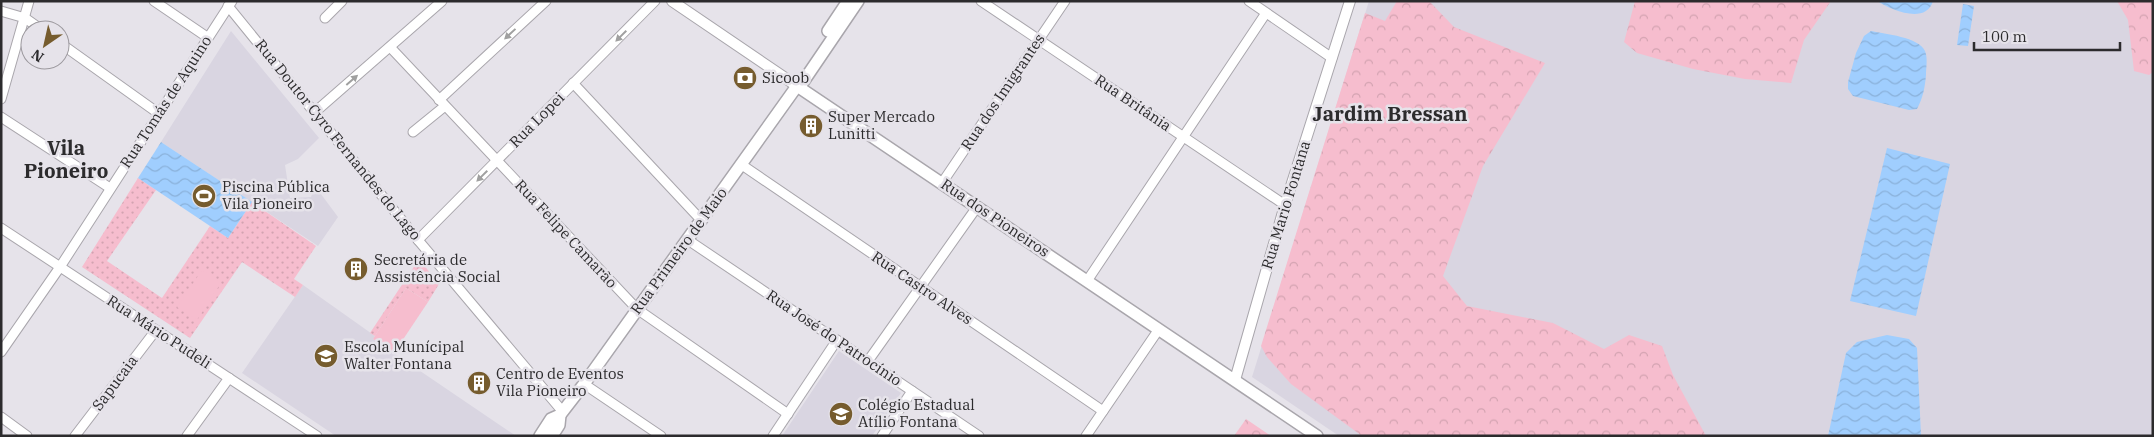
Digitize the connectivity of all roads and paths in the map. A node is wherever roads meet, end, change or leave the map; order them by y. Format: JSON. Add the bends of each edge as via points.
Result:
{"nodes":[{"id":1,"x":29,"y":1,"type":"edge"},
{"id":2,"x":154,"y":1,"type":"edge"},
{"id":3,"x":342,"y":1,"type":"edge"},
{"id":4,"x":442,"y":1,"type":"edge"},
{"id":5,"x":546,"y":1,"type":"edge"},
{"id":6,"x":655,"y":1,"type":"edge"},
{"id":7,"x":672,"y":1,"type":"edge"},
{"id":8,"x":848,"y":1,"type":"edge"},
{"id":9,"x":858,"y":1,"type":"edge"},
{"id":10,"x":981,"y":1,"type":"edge"},
{"id":11,"x":1065,"y":1,"type":"edge"},
{"id":12,"x":1249,"y":1,"type":"edge"},
{"id":13,"x":1350,"y":1,"type":"edge"},
{"id":14,"x":230,"y":4,"type":"edge"},
{"id":15,"x":1,"y":11,"type":"edge"},
{"id":16,"x":1266,"y":13,"type":"junction"},
{"id":17,"x":25,"y":18,"type":"junction"},
{"id":18,"x":325,"y":18,"type":"dead end"},
{"id":19,"x":28,"y":20,"type":"edge"},
{"id":20,"x":207,"y":37,"type":"junction"},
{"id":21,"x":1038,"y":40,"type":"junction"},
{"id":22,"x":390,"y":47,"type":"junction"},
{"id":23,"x":70,"y":50,"type":"edge"},
{"id":24,"x":1332,"y":58,"type":"junction"},
{"id":25,"x":573,"y":84,"type":"junction"},
{"id":26,"x":797,"y":86,"type":"junction"},
{"id":27,"x":1,"y":99,"type":"edge"},
{"id":28,"x":442,"y":103,"type":"junction"},
{"id":29,"x":315,"y":112,"type":"junction"},
{"id":30,"x":158,"y":113,"type":"junction"},
{"id":31,"x":1,"y":117,"type":"edge"},
{"id":32,"x":413,"y":132,"type":"dead end"},
{"id":33,"x":1183,"y":137,"type":"junction"},
{"id":34,"x":497,"y":161,"type":"junction"},
{"id":35,"x":742,"y":165,"type":"junction"},
{"id":36,"x":942,"y":183,"type":"junction"},
{"id":37,"x":110,"y":188,"type":"junction"},
{"id":38,"x":1285,"y":205,"type":"junction"},
{"id":39,"x":978,"y":207,"type":"junction"},
{"id":40,"x":702,"y":221,"type":"junction"},
{"id":41,"x":1,"y":228,"type":"edge"},
{"id":42,"x":418,"y":240,"type":"junction"},
{"id":43,"x":688,"y":240,"type":"junction"},
{"id":44,"x":60,"y":266,"type":"junction"},
{"id":45,"x":1087,"y":281,"type":"junction"},
{"id":46,"x":920,"y":286,"type":"junction"},
{"id":47,"x":636,"y":309,"type":"junction"},
{"id":48,"x":1159,"y":329,"type":"junction"},
{"id":49,"x":156,"y":330,"type":"junction"},
{"id":50,"x":837,"y":340,"type":"junction"},
{"id":51,"x":1,"y":352,"type":"edge"},
{"id":52,"x":868,"y":361,"type":"junction"},
{"id":53,"x":229,"y":378,"type":"junction"},
{"id":54,"x":1234,"y":380,"type":"junction"},
{"id":55,"x":584,"y":384,"type":"junction"},
{"id":56,"x":912,"y":391,"type":"junction"},
{"id":57,"x":1103,"y":411,"type":"junction"},
{"id":58,"x":561,"y":413,"type":"junction"},
{"id":59,"x":788,"y":414,"type":"junction"},
{"id":60,"x":1,"y":417,"type":"edge"},
{"id":61,"x":303,"y":432,"type":"edge"},
{"id":62,"x":27,"y":436,"type":"edge"},
{"id":63,"x":75,"y":436,"type":"edge"},
{"id":64,"x":187,"y":436,"type":"edge"},
{"id":65,"x":317,"y":436,"type":"edge"},
{"id":66,"x":540,"y":436,"type":"edge"},
{"id":67,"x":552,"y":436,"type":"edge"},
{"id":68,"x":661,"y":436,"type":"edge"},
{"id":69,"x":773,"y":436,"type":"edge"},
{"id":70,"x":882,"y":436,"type":"edge"},
{"id":71,"x":979,"y":436,"type":"edge"},
{"id":72,"x":1086,"y":436,"type":"edge"},
{"id":73,"x":1317,"y":436,"type":"edge"}],
"edges":[{"from":1,"to":17,"type":"street"},
{"from":2,"to":20,"type":"street"},
{"from":3,"to":18,"type":"street"},
{"from":4,"to":22,"type":"street"},
{"from":5,"to":28,"type":"street","one_way":true},
{"from":6,"to":25,"type":"street","name":"Rua Lopei","one_way":true},
{"from":7,"to":26,"type":"street","name":"Rua dos Pioneiros"},
{"from":8,"to":26,"type":"main road","name":"Rua Primeiro de Maio","via":[[800,76]]},
{"from":9,"to":26,"type":"main road","name":"Rua Primeiro de Maio","via":[[803,82]]},
{"from":10,"to":21,"type":"street","name":"Rua Britânia"},
{"from":11,"to":21,"type":"street","name":"Rua dos Imigrantes"},
{"from":12,"to":16,"type":"street"},
{"from":13,"to":24,"type":"street","name":"Rua Mario Fontana"},
{"from":14,"to":20,"type":"street","name":"Rua Tomás de Aquino"},
{"from":14,"to":29,"type":"street","name":"Rua Doutor Cyro Fernandes do Lago"},
{"from":15,"to":17,"type":"street"},
{"from":16,"to":24,"type":"street"},
{"from":16,"to":33,"type":"street"},
{"from":17,"to":19,"type":"street"},
{"from":17,"to":27,"type":"street"},
{"from":20,"to":30,"type":"street","name":"Rua Tomás de Aquino"},
{"from":21,"to":33,"type":"street","name":"Rua Britânia"},
{"from":21,"to":36,"type":"street","name":"Rua dos Imigrantes"},
{"from":22,"to":28,"type":"street","name":"Rua Felipe Camarão"},
{"from":29,"to":22,"type":"street","one_way":true},
{"from":23,"to":30,"type":"street"},
{"from":24,"to":38,"type":"street","name":"Rua Mario Fontana"},
{"from":25,"to":34,"type":"street","name":"Rua Lopei"},
{"from":25,"to":40,"type":"street"},
{"from":26,"to":35,"type":"main road","name":"Rua Primeiro de Maio"},
{"from":26,"to":36,"type":"main road","name":"Rua dos Pioneiros"},
{"from":28,"to":32,"type":"street"},
{"from":28,"to":34,"type":"street","name":"Rua Felipe Camarão"},
{"from":29,"to":42,"type":"street","name":"Rua Doutor Cyro Fernandes do Lago"},
{"from":30,"to":37,"type":"street","name":"Rua Tomás de Aquino"},
{"from":31,"to":37,"type":"street"},
{"from":33,"to":38,"type":"street","name":"Rua Britânia"},
{"from":33,"to":45,"type":"street"},
{"from":34,"to":42,"type":"street","name":"Rua Lopei","one_way":true},
{"from":34,"to":47,"type":"street","name":"Rua Felipe Camarão"},
{"from":35,"to":40,"type":"main road","name":"Rua Primeiro de Maio"},
{"from":35,"to":46,"type":"street","name":"Rua Castro Alves"},
{"from":36,"to":39,"type":"main road","name":"Rua dos Pioneiros"},
{"from":37,"to":44,"type":"street","name":"Rua Tomás de Aquino"},
{"from":38,"to":54,"type":"street","name":"Rua Mario Fontana"},
{"from":39,"to":45,"type":"main road","name":"Rua dos Pioneiros"},
{"from":39,"to":46,"type":"street"},
{"from":40,"to":43,"type":"main road","name":"Rua Primeiro de Maio"},
{"from":41,"to":44,"type":"street","name":"Rua Mário Pudeli"},
{"from":42,"to":58,"type":"street","name":"Rua Doutor Cyro Fernandes do Lago"},
{"from":43,"to":47,"type":"main road","name":"Rua Primeiro de Maio"},
{"from":43,"to":50,"type":"street","name":"Rua José do Patrocínio"},
{"from":44,"to":49,"type":"street","name":"Rua Mário Pudeli"},
{"from":44,"to":51,"type":"street","name":"Rua Tomás de Aquino"},
{"from":45,"to":48,"type":"main road","name":"Rua dos Pioneiros"},
{"from":46,"to":52,"type":"street"},
{"from":46,"to":57,"type":"street","name":"Rua Castro Alves"},
{"from":47,"to":55,"type":"main road","name":"Rua Primeiro de Maio"},
{"from":47,"to":59,"type":"street","name":"Rua Felipe Camarão"},
{"from":48,"to":54,"type":"main road","name":"Rua dos Pioneiros"},
{"from":48,"to":57,"type":"street"},
{"from":49,"to":53,"type":"street","name":"Rua Mário Pudeli"},
{"from":49,"to":63,"type":"street","name":"Sapucaia"},
{"from":50,"to":52,"type":"street","name":"Rua José do Patrocínio"},
{"from":50,"to":59,"type":"street"},
{"from":52,"to":56,"type":"street","name":"Rua José do Patrocínio"},
{"from":53,"to":61,"type":"street","name":"Rua Mário Pudeli"},
{"from":53,"to":64,"type":"street"},
{"from":54,"to":73,"type":"main road","name":"Rua dos Pioneiros"},
{"from":55,"to":58,"type":"main road","name":"Rua Primeiro de Maio"},
{"from":55,"to":68,"type":"street"},
{"from":56,"to":70,"type":"street"},
{"from":56,"to":71,"type":"street","name":"Rua José do Patrocínio"},
{"from":57,"to":72,"type":"street"},
{"from":58,"to":66,"type":"main road","name":"Rua Primeiro de Maio","via":[[552,419]]},
{"from":58,"to":67,"type":"main road","name":"Rua Primeiro de Maio","via":[[559,425]]},
{"from":59,"to":69,"type":"street"},
{"from":60,"to":62,"type":"street"},
{"from":61,"to":65,"type":"street","name":"Rua Mário Pudeli"}]}
